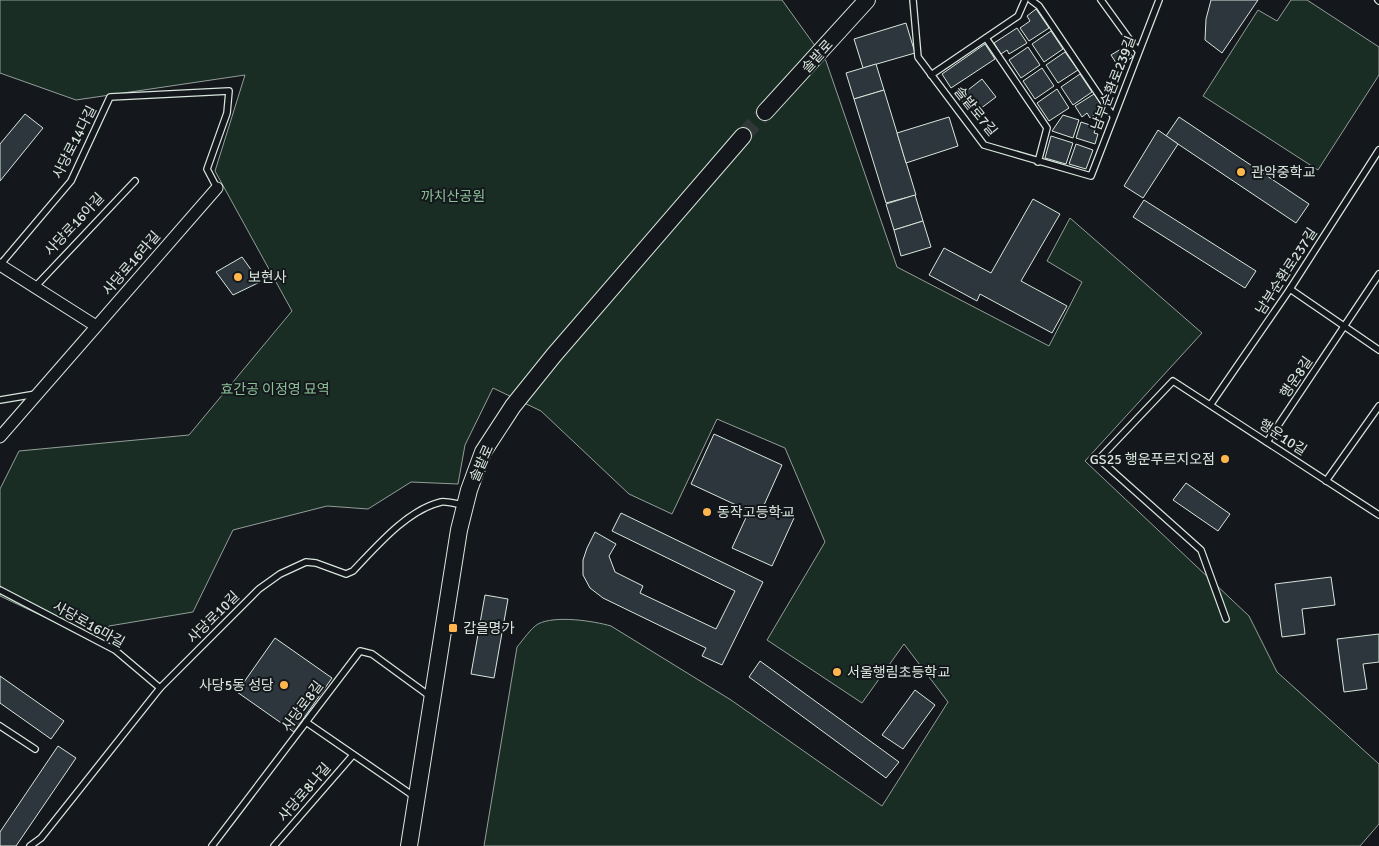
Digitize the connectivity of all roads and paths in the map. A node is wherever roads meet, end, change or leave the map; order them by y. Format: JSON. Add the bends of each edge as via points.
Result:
{"nodes":[{"id":1,"x":867,"y":0,"type":"edge"},
{"id":2,"x":914,"y":0,"type":"edge"},
{"id":3,"x":1025,"y":0,"type":"edge"},
{"id":4,"x":1032,"y":0,"type":"edge"},
{"id":5,"x":1101,"y":0,"type":"edge"},
{"id":6,"x":1158,"y":0,"type":"edge"},
{"id":7,"x":986,"y":38,"type":"junction"},
{"id":8,"x":1138,"y":51,"type":"junction"},
{"id":9,"x":931,"y":75,"type":"junction"},
{"id":10,"x":229,"y":91,"type":"joint"},
{"id":11,"x":765,"y":112,"type":"tunnel mouth"},
{"id":12,"x":1113,"y":116,"type":"junction"},
{"id":13,"x":743,"y":136,"type":"tunnel mouth"},
{"id":14,"x":1378,"y":153,"type":"edge"},
{"id":15,"x":1038,"y":162,"type":"junction"},
{"id":16,"x":1091,"y":176,"type":"joint"},
{"id":17,"x":135,"y":181,"type":"dead end"},
{"id":18,"x":217,"y":188,"type":"joint"},
{"id":19,"x":0,"y":265,"type":"edge"},
{"id":20,"x":1379,"y":274,"type":"edge"},
{"id":21,"x":34,"y":288,"type":"junction"},
{"id":22,"x":1290,"y":289,"type":"junction"},
{"id":23,"x":96,"y":326,"type":"junction"},
{"id":24,"x":1346,"y":326,"type":"junction"},
{"id":25,"x":1379,"y":350,"type":"edge"},
{"id":26,"x":36,"y":394,"type":"junction"},
{"id":27,"x":0,"y":400,"type":"edge"},
{"id":28,"x":1211,"y":404,"type":"junction"},
{"id":29,"x":1379,"y":406,"type":"edge"},
{"id":30,"x":0,"y":437,"type":"edge"},
{"id":31,"x":1267,"y":442,"type":"junction"},
{"id":32,"x":1326,"y":481,"type":"junction"},
{"id":33,"x":465,"y":505,"type":"junction"},
{"id":34,"x":1379,"y":515,"type":"edge"},
{"id":35,"x":0,"y":590,"type":"edge"},
{"id":36,"x":1226,"y":619,"type":"dead end"},
{"id":37,"x":160,"y":688,"type":"junction"},
{"id":38,"x":432,"y":699,"type":"junction"},
{"id":39,"x":306,"y":722,"type":"junction"},
{"id":40,"x":0,"y":726,"type":"edge"},
{"id":41,"x":34,"y":749,"type":"dead end"},
{"id":42,"x":353,"y":755,"type":"junction"},
{"id":43,"x":417,"y":798,"type":"junction"},
{"id":44,"x":30,"y":846,"type":"edge"},
{"id":45,"x":212,"y":846,"type":"edge"},
{"id":46,"x":274,"y":846,"type":"edge"},
{"id":47,"x":409,"y":846,"type":"edge"}],
"edges":[{"from":1,"to":11,"type":"street","name":"솔밭로"},
{"from":2,"to":9,"type":"lane","name":"솔밭로7길","via":[[918,57]]},
{"from":3,"to":7,"type":"lane","via":[[1018,16]]},
{"from":4,"to":12,"type":"lane"},
{"from":5,"to":8,"type":"lane"},
{"from":6,"to":8,"type":"lane","name":"남부순환로239길"},
{"from":7,"to":9,"type":"lane"},
{"from":7,"to":15,"type":"lane","via":[[1047,128]]},
{"from":8,"to":12,"type":"lane","name":"남부순환로239길"},
{"from":9,"to":15,"type":"lane","name":"솔밭로7길","via":[[984,146]]},
{"from":10,"to":18,"type":"lane","name":"사당로16라길","via":[[227,113],[207,169]]},
{"from":10,"to":19,"type":"lane","name":"사당로14다길","via":[[110,97],[70,181]]},
{"from":12,"to":16,"type":"lane","name":"남부순환로239길"},
{"from":13,"to":33,"type":"street","name":"솔밭로","via":[[513,406],[483,452]]},
{"from":14,"to":22,"type":"lane","name":"남부순환로237길"},
{"from":15,"to":16,"type":"lane","name":"솔밭로7길"},
{"from":17,"to":21,"type":"lane","name":"사당로16아길"},
{"from":18,"to":23,"type":"street","name":"사당로16라길"},
{"from":19,"to":21,"type":"street"},
{"from":20,"to":24,"type":"lane","name":"행운8길"},
{"from":21,"to":23,"type":"street"},
{"from":22,"to":24,"type":"lane"},
{"from":22,"to":28,"type":"lane","name":"남부순환로237길"},
{"from":23,"to":26,"type":"street","name":"사당로16라길"},
{"from":24,"to":25,"type":"lane"},
{"from":24,"to":31,"type":"lane","name":"행운8길"},
{"from":26,"to":27,"type":"lane"},
{"from":26,"to":30,"type":"street","name":"사당로16라길"},
{"from":28,"to":31,"type":"lane","name":"행운10길"},
{"from":28,"to":36,"type":"lane","name":"행운10길","via":[[1173,381],[1099,459],[1200,550]]},
{"from":29,"to":32,"type":"lane"},
{"from":31,"to":32,"type":"lane","name":"행운10길"},
{"from":32,"to":34,"type":"lane","name":"행운10길"},
{"from":33,"to":37,"type":"lane","name":"사당로10길","via":[[443,502],[426,507],[387,535],[353,571],[346,574],[306,562],[280,574],[259,589]]},
{"from":33,"to":38,"type":"street","name":"솔밭로"},
{"from":35,"to":37,"type":"lane","name":"사당로16마길","via":[[115,650]]},
{"from":37,"to":44,"type":"lane","name":"사당로10길","via":[[41,838]]},
{"from":38,"to":39,"type":"lane","name":"사당로8길","via":[[372,654],[360,651]]},
{"from":38,"to":43,"type":"street","name":"솔밭로"},
{"from":39,"to":42,"type":"lane"},
{"from":39,"to":45,"type":"lane","name":"사당로8길"},
{"from":40,"to":41,"type":"lane"},
{"from":42,"to":43,"type":"lane"},
{"from":42,"to":46,"type":"lane","name":"사당로8나길"},
{"from":43,"to":47,"type":"street","name":"솔밭로"}]}
